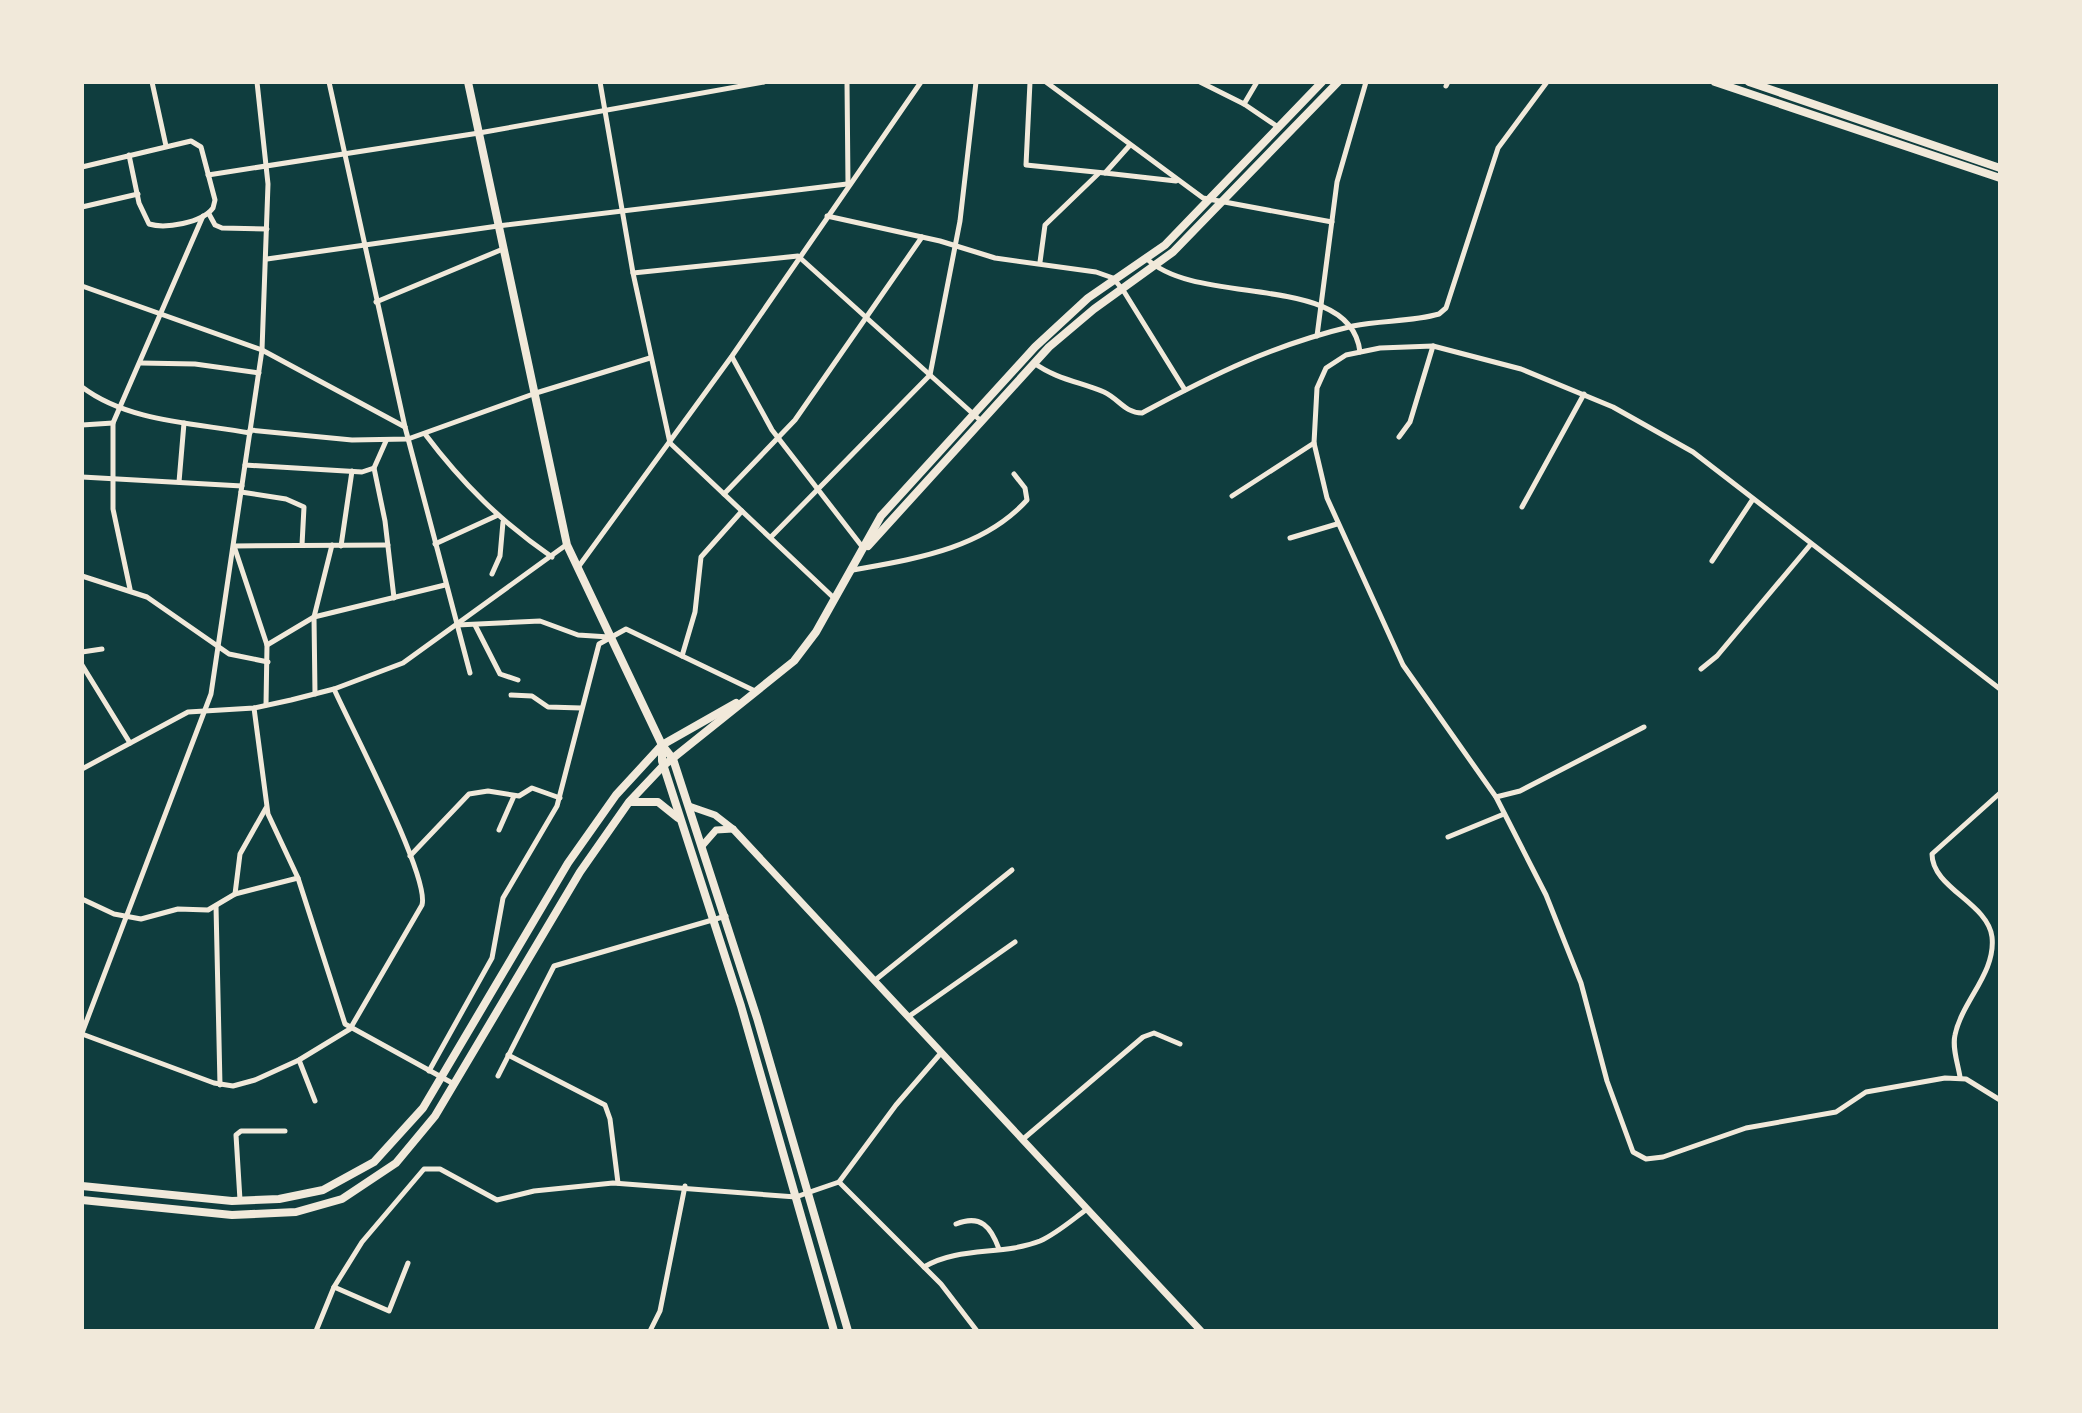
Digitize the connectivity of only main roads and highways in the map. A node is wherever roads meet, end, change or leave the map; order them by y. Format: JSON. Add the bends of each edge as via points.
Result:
{"nodes":[{"id":1,"x":468,"y":82,"type":"edge"},
{"id":2,"x":1322,"y":82,"type":"edge"},
{"id":3,"x":1338,"y":82,"type":"edge"},
{"id":4,"x":1715,"y":82,"type":"edge"},
{"id":5,"x":1749,"y":82,"type":"edge"},
{"id":6,"x":2000,"y":168,"type":"edge"},
{"id":7,"x":2000,"y":178,"type":"edge"},
{"id":8,"x":865,"y":550,"type":"junction"},
{"id":9,"x":756,"y":691,"type":"junction"},
{"id":10,"x":662,"y":745,"type":"junction"},
{"id":11,"x":673,"y":759,"type":"junction"},
{"id":12,"x":663,"y":766,"type":"junction"},
{"id":13,"x":629,"y":802,"type":"junction"},
{"id":14,"x":689,"y":806,"type":"junction"},
{"id":15,"x":683,"y":826,"type":"junction"},
{"id":16,"x":733,"y":829,"type":"junction"},
{"id":17,"x":702,"y":846,"type":"junction"},
{"id":18,"x":82,"y":1186,"type":"edge"},
{"id":19,"x":82,"y":1200,"type":"edge"},
{"id":20,"x":834,"y":1331,"type":"edge"},
{"id":21,"x":848,"y":1331,"type":"edge"},
{"id":22,"x":1201,"y":1331,"type":"edge"}],
"edges":[{"from":1,"to":10,"type":"main road","via":[[567,545]]},
{"from":2,"to":8,"type":"main road","via":[[1147,259],[1063,319],[881,516]]},
{"from":3,"to":8,"type":"main road","via":[[1157,267],[1071,328],[1034,363]]},
{"from":4,"to":7,"type":"main road"},
{"from":5,"to":6,"type":"main road"},
{"from":8,"to":9,"type":"main road","via":[[794,661]]},
{"from":9,"to":10,"type":"main road"},
{"from":9,"to":11,"type":"main road"},
{"from":10,"to":11,"type":"main road"},
{"from":10,"to":12,"type":"main road"},
{"from":10,"to":18,"type":"main road","via":[[616,795],[568,863],[423,1108],[362,1170],[309,1194],[240,1201]]},
{"from":11,"to":12,"type":"main road"},
{"from":11,"to":14,"type":"main road"},
{"from":12,"to":13,"type":"main road"},
{"from":12,"to":15,"type":"main road"},
{"from":13,"to":15,"type":"main road","via":[[663,804]]},
{"from":13,"to":19,"type":"main road","via":[[580,872],[435,1116],[396,1163],[370,1183],[327,1205],[247,1215]]},
{"from":14,"to":16,"type":"main road","via":[[715,815]]},
{"from":14,"to":17,"type":"main road"},
{"from":15,"to":20,"type":"main road"},
{"from":16,"to":17,"type":"main road","via":[[716,830]]},
{"from":16,"to":22,"type":"main road"},
{"from":17,"to":21,"type":"main road"}]}
